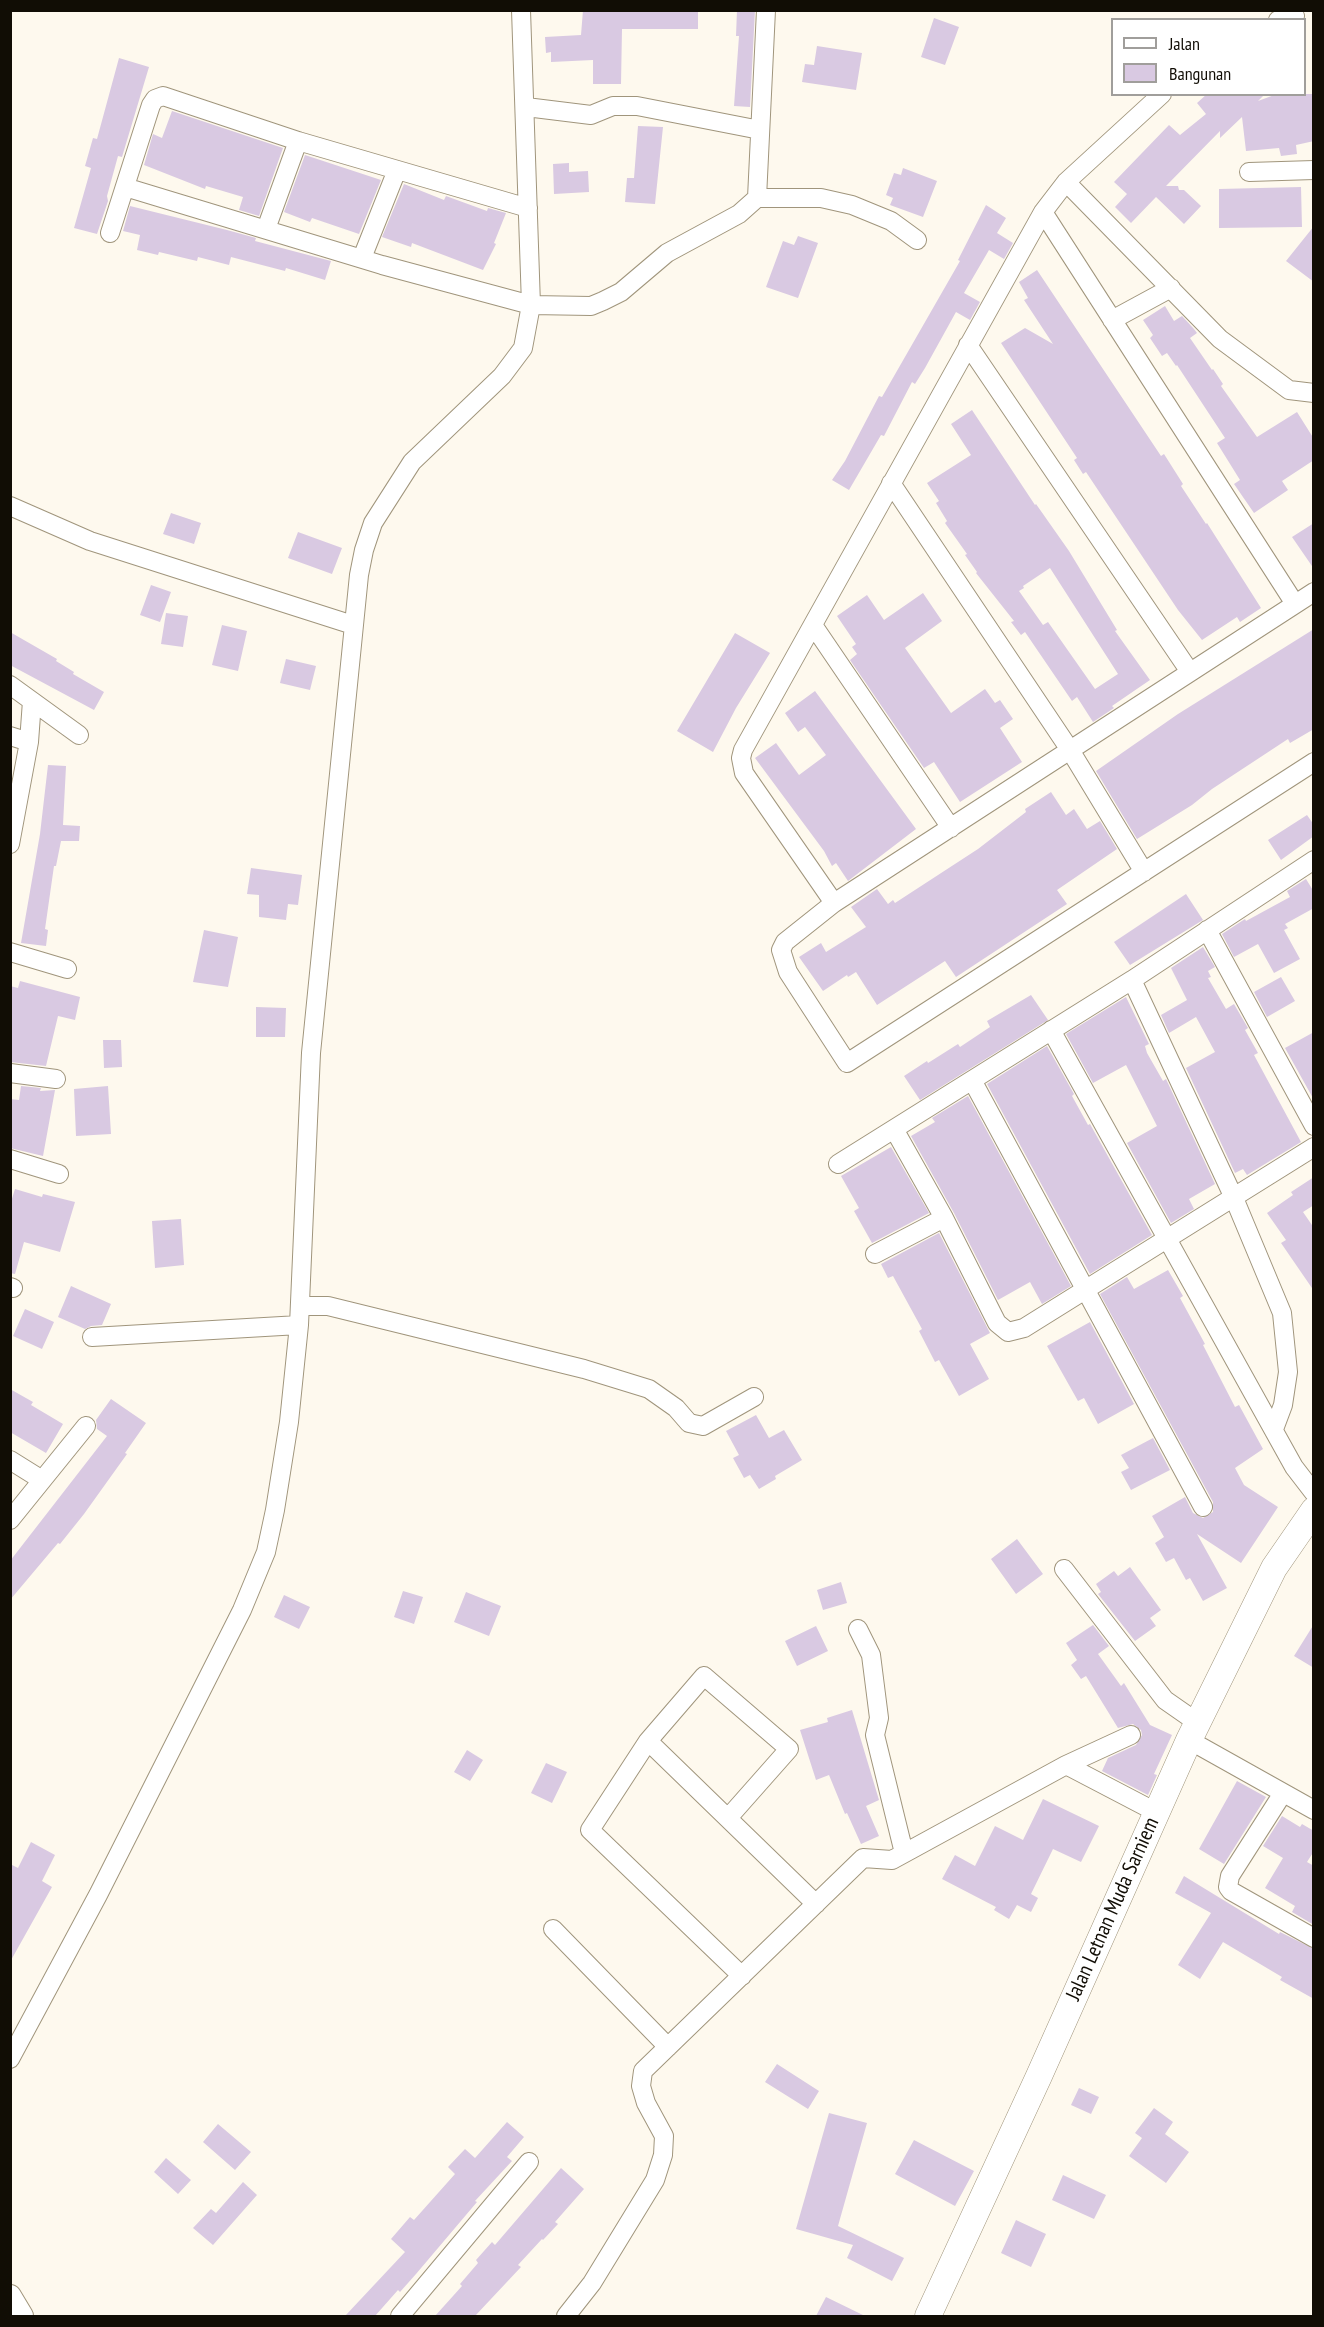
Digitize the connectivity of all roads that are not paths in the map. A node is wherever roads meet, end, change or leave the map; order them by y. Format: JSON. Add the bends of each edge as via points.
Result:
{"nodes":[{"id":1,"x":521,"y":10,"type":"edge"},
{"id":2,"x":766,"y":10,"type":"edge"},
{"id":3,"x":1160,"y":96,"type":"edge"},
{"id":4,"x":526,"y":107,"type":"junction"},
{"id":5,"x":760,"y":130,"type":"junction"},
{"id":6,"x":298,"y":141,"type":"junction"},
{"id":7,"x":397,"y":170,"type":"junction"},
{"id":8,"x":1314,"y":170,"type":"edge"},
{"id":9,"x":1249,"y":172,"type":"dead end"},
{"id":10,"x":1066,"y":182,"type":"junction"},
{"id":11,"x":125,"y":187,"type":"junction"},
{"id":12,"x":757,"y":198,"type":"junction"},
{"id":13,"x":528,"y":208,"type":"junction"},
{"id":14,"x":1043,"y":212,"type":"junction"},
{"id":15,"x":266,"y":229,"type":"junction"},
{"id":16,"x":110,"y":233,"type":"dead end"},
{"id":17,"x":917,"y":240,"type":"dead end"},
{"id":18,"x":362,"y":258,"type":"junction"},
{"id":19,"x":1171,"y":288,"type":"junction"},
{"id":20,"x":531,"y":305,"type":"junction"},
{"id":21,"x":1112,"y":320,"type":"junction"},
{"id":22,"x":968,"y":345,"type":"junction"},
{"id":23,"x":1314,"y":393,"type":"edge"},
{"id":24,"x":891,"y":483,"type":"junction"},
{"id":25,"x":10,"y":506,"type":"edge"},
{"id":26,"x":1314,"y":592,"type":"edge"},
{"id":27,"x":1294,"y":604,"type":"junction"},
{"id":28,"x":353,"y":625,"type":"junction"},
{"id":29,"x":813,"y":625,"type":"junction"},
{"id":30,"x":1190,"y":672,"type":"junction"},
{"id":31,"x":10,"y":685,"type":"edge"},
{"id":32,"x":32,"y":701,"type":"junction"},
{"id":33,"x":79,"y":735,"type":"dead end"},
{"id":34,"x":10,"y":736,"type":"edge"},
{"id":35,"x":29,"y":742,"type":"junction"},
{"id":36,"x":1071,"y":750,"type":"junction"},
{"id":37,"x":1314,"y":762,"type":"edge"},
{"id":38,"x":951,"y":828,"type":"junction"},
{"id":39,"x":10,"y":844,"type":"edge"},
{"id":40,"x":1314,"y":860,"type":"edge"},
{"id":41,"x":1144,"y":872,"type":"junction"},
{"id":42,"x":834,"y":903,"type":"junction"},
{"id":43,"x":1207,"y":930,"type":"junction"},
{"id":44,"x":10,"y":952,"type":"edge"},
{"id":45,"x":67,"y":969,"type":"dead end"},
{"id":46,"x":1132,"y":980,"type":"junction"},
{"id":47,"x":1051,"y":1030,"type":"junction"},
{"id":48,"x":10,"y":1073,"type":"edge"},
{"id":49,"x":56,"y":1079,"type":"dead end"},
{"id":50,"x":972,"y":1080,"type":"junction"},
{"id":51,"x":1314,"y":1126,"type":"edge"},
{"id":52,"x":894,"y":1129,"type":"junction"},
{"id":53,"x":1314,"y":1147,"type":"edge"},
{"id":54,"x":10,"y":1158,"type":"edge"},
{"id":55,"x":838,"y":1164,"type":"dead end"},
{"id":56,"x":59,"y":1174,"type":"dead end"},
{"id":57,"x":1234,"y":1198,"type":"junction"},
{"id":58,"x":944,"y":1218,"type":"junction"},
{"id":59,"x":1166,"y":1238,"type":"junction"},
{"id":60,"x":875,"y":1254,"type":"dead end"},
{"id":61,"x":1085,"y":1289,"type":"junction"},
{"id":62,"x":300,"y":1306,"type":"junction"},
{"id":63,"x":299,"y":1325,"type":"junction"},
{"id":64,"x":92,"y":1337,"type":"dead end"},
{"id":65,"x":754,"y":1396,"type":"dead end"},
{"id":66,"x":86,"y":1426,"type":"dead end"},
{"id":67,"x":1274,"y":1429,"type":"junction"},
{"id":68,"x":10,"y":1460,"type":"edge"},
{"id":69,"x":42,"y":1480,"type":"junction"},
{"id":70,"x":1314,"y":1493,"type":"edge"},
{"id":71,"x":1203,"y":1507,"type":"dead end"},
{"id":72,"x":1314,"y":1510,"type":"edge"},
{"id":73,"x":10,"y":1520,"type":"edge"},
{"id":74,"x":1064,"y":1569,"type":"dead end"},
{"id":75,"x":858,"y":1629,"type":"dead end"},
{"id":76,"x":1193,"y":1731,"type":"junction"},
{"id":77,"x":1131,"y":1735,"type":"dead end"},
{"id":78,"x":648,"y":1740,"type":"junction"},
{"id":79,"x":1066,"y":1765,"type":"junction"},
{"id":80,"x":1283,"y":1792,"type":"junction"},
{"id":81,"x":1314,"y":1809,"type":"edge"},
{"id":82,"x":1156,"y":1812,"type":"junction"},
{"id":83,"x":728,"y":1818,"type":"junction"},
{"id":84,"x":904,"y":1853,"type":"junction"},
{"id":85,"x":816,"y":1904,"type":"junction"},
{"id":86,"x":554,"y":1929,"type":"dead end"},
{"id":87,"x":1314,"y":1938,"type":"edge"},
{"id":88,"x":742,"y":1976,"type":"junction"},
{"id":89,"x":668,"y":2047,"type":"junction"},
{"id":90,"x":10,"y":2059,"type":"edge"},
{"id":91,"x":529,"y":2162,"type":"dead end"},
{"id":92,"x":10,"y":2296,"type":"edge"},
{"id":93,"x":22,"y":2316,"type":"edge"},
{"id":94,"x":400,"y":2316,"type":"edge"},
{"id":95,"x":566,"y":2316,"type":"edge"},
{"id":96,"x":928,"y":2316,"type":"edge"}],
"edges":[{"from":1,"to":4,"type":"street"},
{"from":2,"to":5,"type":"street"},
{"from":3,"to":10,"type":"street"},
{"from":4,"to":5,"type":"street","via":[[591,115],[613,106],[637,106]]},
{"from":4,"to":13,"type":"street"},
{"from":5,"to":12,"type":"street"},
{"from":6,"to":7,"type":"street"},
{"from":6,"to":11,"type":"street","via":[[163,96],[151,105]]},
{"from":6,"to":15,"type":"street"},
{"from":7,"to":13,"type":"street"},
{"from":7,"to":18,"type":"street"},
{"from":8,"to":9,"type":"street"},
{"from":10,"to":14,"type":"street"},
{"from":10,"to":19,"type":"street"},
{"from":11,"to":15,"type":"street"},
{"from":11,"to":16,"type":"street"},
{"from":12,"to":17,"type":"street","via":[[821,198],[852,205],[891,221]]},
{"from":12,"to":20,"type":"street","via":[[739,214],[667,253],[621,292],[603,301],[591,306]]},
{"from":13,"to":20,"type":"street"},
{"from":14,"to":21,"type":"street"},
{"from":14,"to":22,"type":"street"},
{"from":15,"to":18,"type":"street"},
{"from":18,"to":20,"type":"street"},
{"from":19,"to":21,"type":"street"},
{"from":19,"to":23,"type":"street","via":[[1220,339],[1269,377],[1288,390]]},
{"from":20,"to":28,"type":"street","via":[[524,348],[502,376],[412,462],[373,523],[359,575]]},
{"from":21,"to":27,"type":"street"},
{"from":22,"to":24,"type":"street"},
{"from":22,"to":30,"type":"street"},
{"from":24,"to":29,"type":"street"},
{"from":24,"to":36,"type":"street"},
{"from":25,"to":28,"type":"street","via":[[90,541]]},
{"from":26,"to":27,"type":"street"},
{"from":27,"to":30,"type":"street"},
{"from":28,"to":62,"type":"street","via":[[311,1053]]},
{"from":29,"to":38,"type":"street"},
{"from":29,"to":42,"type":"street","via":[[741,758],[744,773]]},
{"from":30,"to":36,"type":"street"},
{"from":31,"to":32,"type":"street"},
{"from":32,"to":33,"type":"street"},
{"from":32,"to":35,"type":"street"},
{"from":34,"to":35,"type":"street"},
{"from":35,"to":39,"type":"street"},
{"from":36,"to":38,"type":"street"},
{"from":36,"to":41,"type":"street"},
{"from":37,"to":41,"type":"street"},
{"from":38,"to":42,"type":"street"},
{"from":40,"to":43,"type":"street"},
{"from":41,"to":42,"type":"street","via":[[847,1063],[788,972],[781,950],[794,934]]},
{"from":43,"to":46,"type":"street"},
{"from":43,"to":51,"type":"street"},
{"from":44,"to":45,"type":"street"},
{"from":46,"to":47,"type":"street"},
{"from":46,"to":57,"type":"street"},
{"from":47,"to":50,"type":"street"},
{"from":47,"to":59,"type":"street"},
{"from":48,"to":49,"type":"street"},
{"from":50,"to":52,"type":"street"},
{"from":50,"to":61,"type":"street"},
{"from":52,"to":55,"type":"street"},
{"from":52,"to":58,"type":"street"},
{"from":53,"to":57,"type":"street"},
{"from":54,"to":56,"type":"street"},
{"from":57,"to":59,"type":"street"},
{"from":57,"to":67,"type":"street","via":[[1282,1313],[1288,1372],[1283,1405]]},
{"from":58,"to":60,"type":"street"},
{"from":58,"to":61,"type":"street","via":[[997,1323],[1008,1332],[1024,1328]]},
{"from":59,"to":61,"type":"street"},
{"from":59,"to":67,"type":"street"},
{"from":61,"to":71,"type":"street"},
{"from":62,"to":63,"type":"street"},
{"from":62,"to":65,"type":"street","via":[[328,1306],[649,1389],[676,1408],[689,1423],[703,1426]]},
{"from":63,"to":64,"type":"street"},
{"from":63,"to":90,"type":"street","via":[[275,1510],[256,1580],[98,1895]]},
{"from":66,"to":69,"type":"street"},
{"from":67,"to":70,"type":"street","via":[[1294,1467]]},
{"from":68,"to":69,"type":"street"},
{"from":69,"to":73,"type":"street"},
{"from":72,"to":76,"type":"main road","name":"Jalan Letnan Muda Sarniem","via":[[1274,1568]]},
{"from":74,"to":76,"type":"street"},
{"from":75,"to":84,"type":"street","via":[[871,1654],[879,1718],[875,1735]]},
{"from":76,"to":80,"type":"street"},
{"from":76,"to":82,"type":"main road","name":"Jalan Letnan Muda Sarniem"},
{"from":77,"to":79,"type":"street"},
{"from":78,"to":83,"type":"street"},
{"from":78,"to":83,"type":"street","via":[[704,1676],[789,1749]]},
{"from":78,"to":88,"type":"street","via":[[590,1830]]},
{"from":79,"to":82,"type":"street"},
{"from":79,"to":84,"type":"street"},
{"from":80,"to":81,"type":"street"},
{"from":80,"to":87,"type":"street","via":[[1230,1876],[1228,1887]]},
{"from":82,"to":96,"type":"main road","name":"Jalan Letnan Muda Sarniem"},
{"from":83,"to":85,"type":"street"},
{"from":84,"to":85,"type":"street","via":[[892,1860],[863,1858]]},
{"from":85,"to":88,"type":"street"},
{"from":86,"to":89,"type":"street"},
{"from":88,"to":89,"type":"street"},
{"from":89,"to":95,"type":"street","via":[[644,2071],[641,2086],[664,2136],[655,2180],[592,2283]]},
{"from":91,"to":94,"type":"street"},
{"from":92,"to":93,"type":"street"}]}
